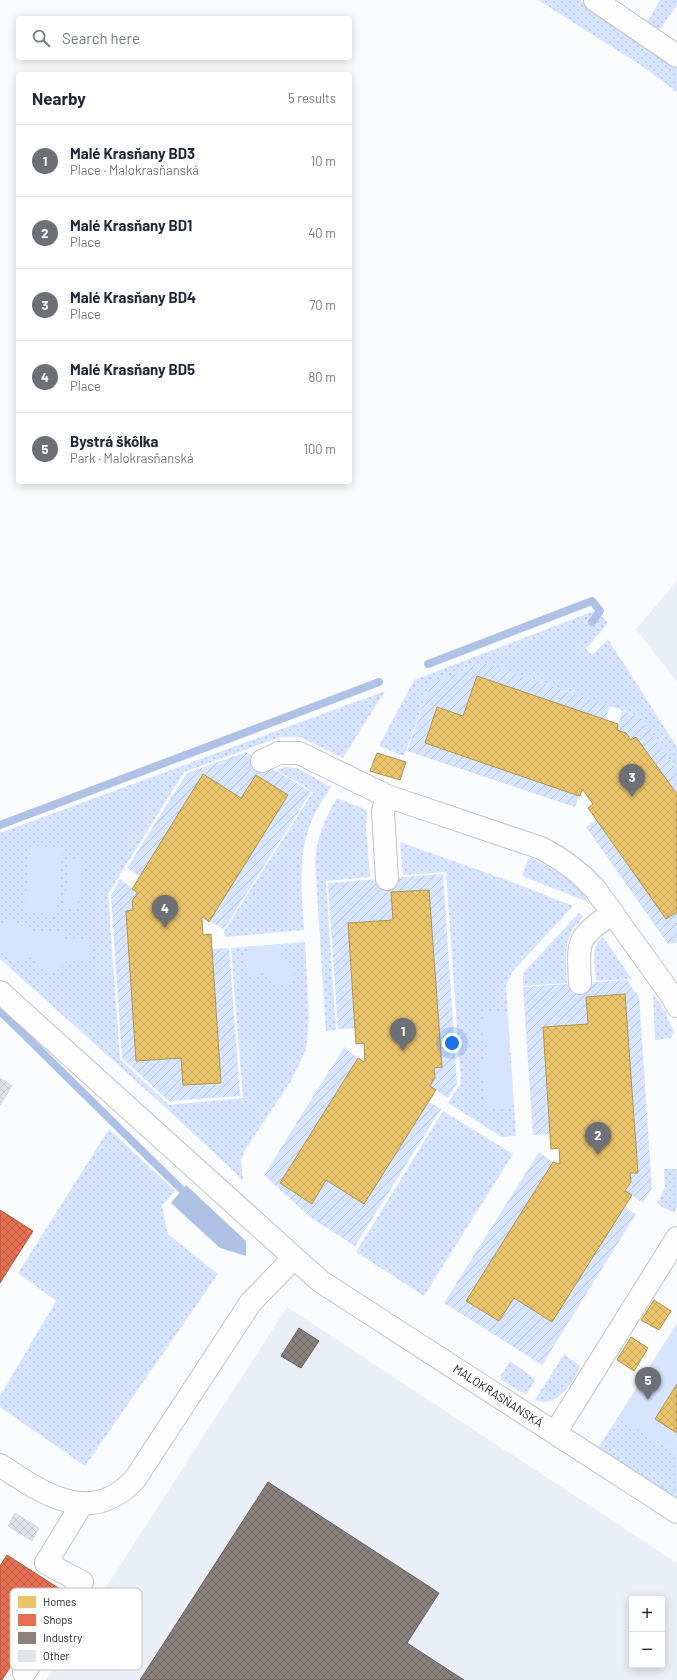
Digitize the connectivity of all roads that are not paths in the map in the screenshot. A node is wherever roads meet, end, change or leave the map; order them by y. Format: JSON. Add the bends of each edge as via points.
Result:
{"nodes":[{"id":1,"x":596,"y":0,"type":"edge"},
{"id":2,"x":677,"y":56,"type":"edge"},
{"id":3,"x":262,"y":761,"type":"dead end"},
{"id":4,"x":387,"y":796,"type":"junction"},
{"id":5,"x":387,"y":879,"type":"dead end"},
{"id":6,"x":613,"y":913,"type":"junction"},
{"id":7,"x":580,"y":983,"type":"dead end"},
{"id":8,"x":0,"y":992,"type":"edge"},
{"id":9,"x":677,"y":1006,"type":"edge"},
{"id":10,"x":677,"y":1238,"type":"edge"},
{"id":11,"x":294,"y":1258,"type":"junction"},
{"id":12,"x":555,"y":1433,"type":"junction"},
{"id":13,"x":0,"y":1465,"type":"edge"},
{"id":14,"x":82,"y":1504,"type":"junction"},
{"id":15,"x":677,"y":1512,"type":"edge"},
{"id":16,"x":78,"y":1588,"type":"edge"},
{"id":17,"x":26,"y":1670,"type":"edge"},
{"id":18,"x":24,"y":1673,"type":"dead end"}],
"edges":[{"from":1,"to":2,"type":"street"},
{"from":3,"to":4,"type":"street","via":[[280,753],[299,753]]},
{"from":4,"to":5,"type":"street","via":[[383,811]]},
{"from":4,"to":6,"type":"street","via":[[541,848],[583,876]]},
{"from":6,"to":7,"type":"street","via":[[590,930],[581,942]]},
{"from":6,"to":9,"type":"street"},
{"from":8,"to":11,"type":"street","name":"MALOKRASŇANSKÁ"},
{"from":10,"to":12,"type":"street"},
{"from":11,"to":12,"type":"street","name":"MALOKRASŇANSKÁ","via":[[320,1281]]},
{"from":11,"to":14,"type":"street","via":[[251,1302],[135,1479],[125,1490],[104,1501]]},
{"from":12,"to":15,"type":"street","name":"MALOKRASŇANSKÁ"},
{"from":13,"to":14,"type":"street","via":[[50,1495]]},
{"from":14,"to":16,"type":"street","via":[[46,1563],[82,1582]]},
{"from":17,"to":18,"type":"street"}]}
